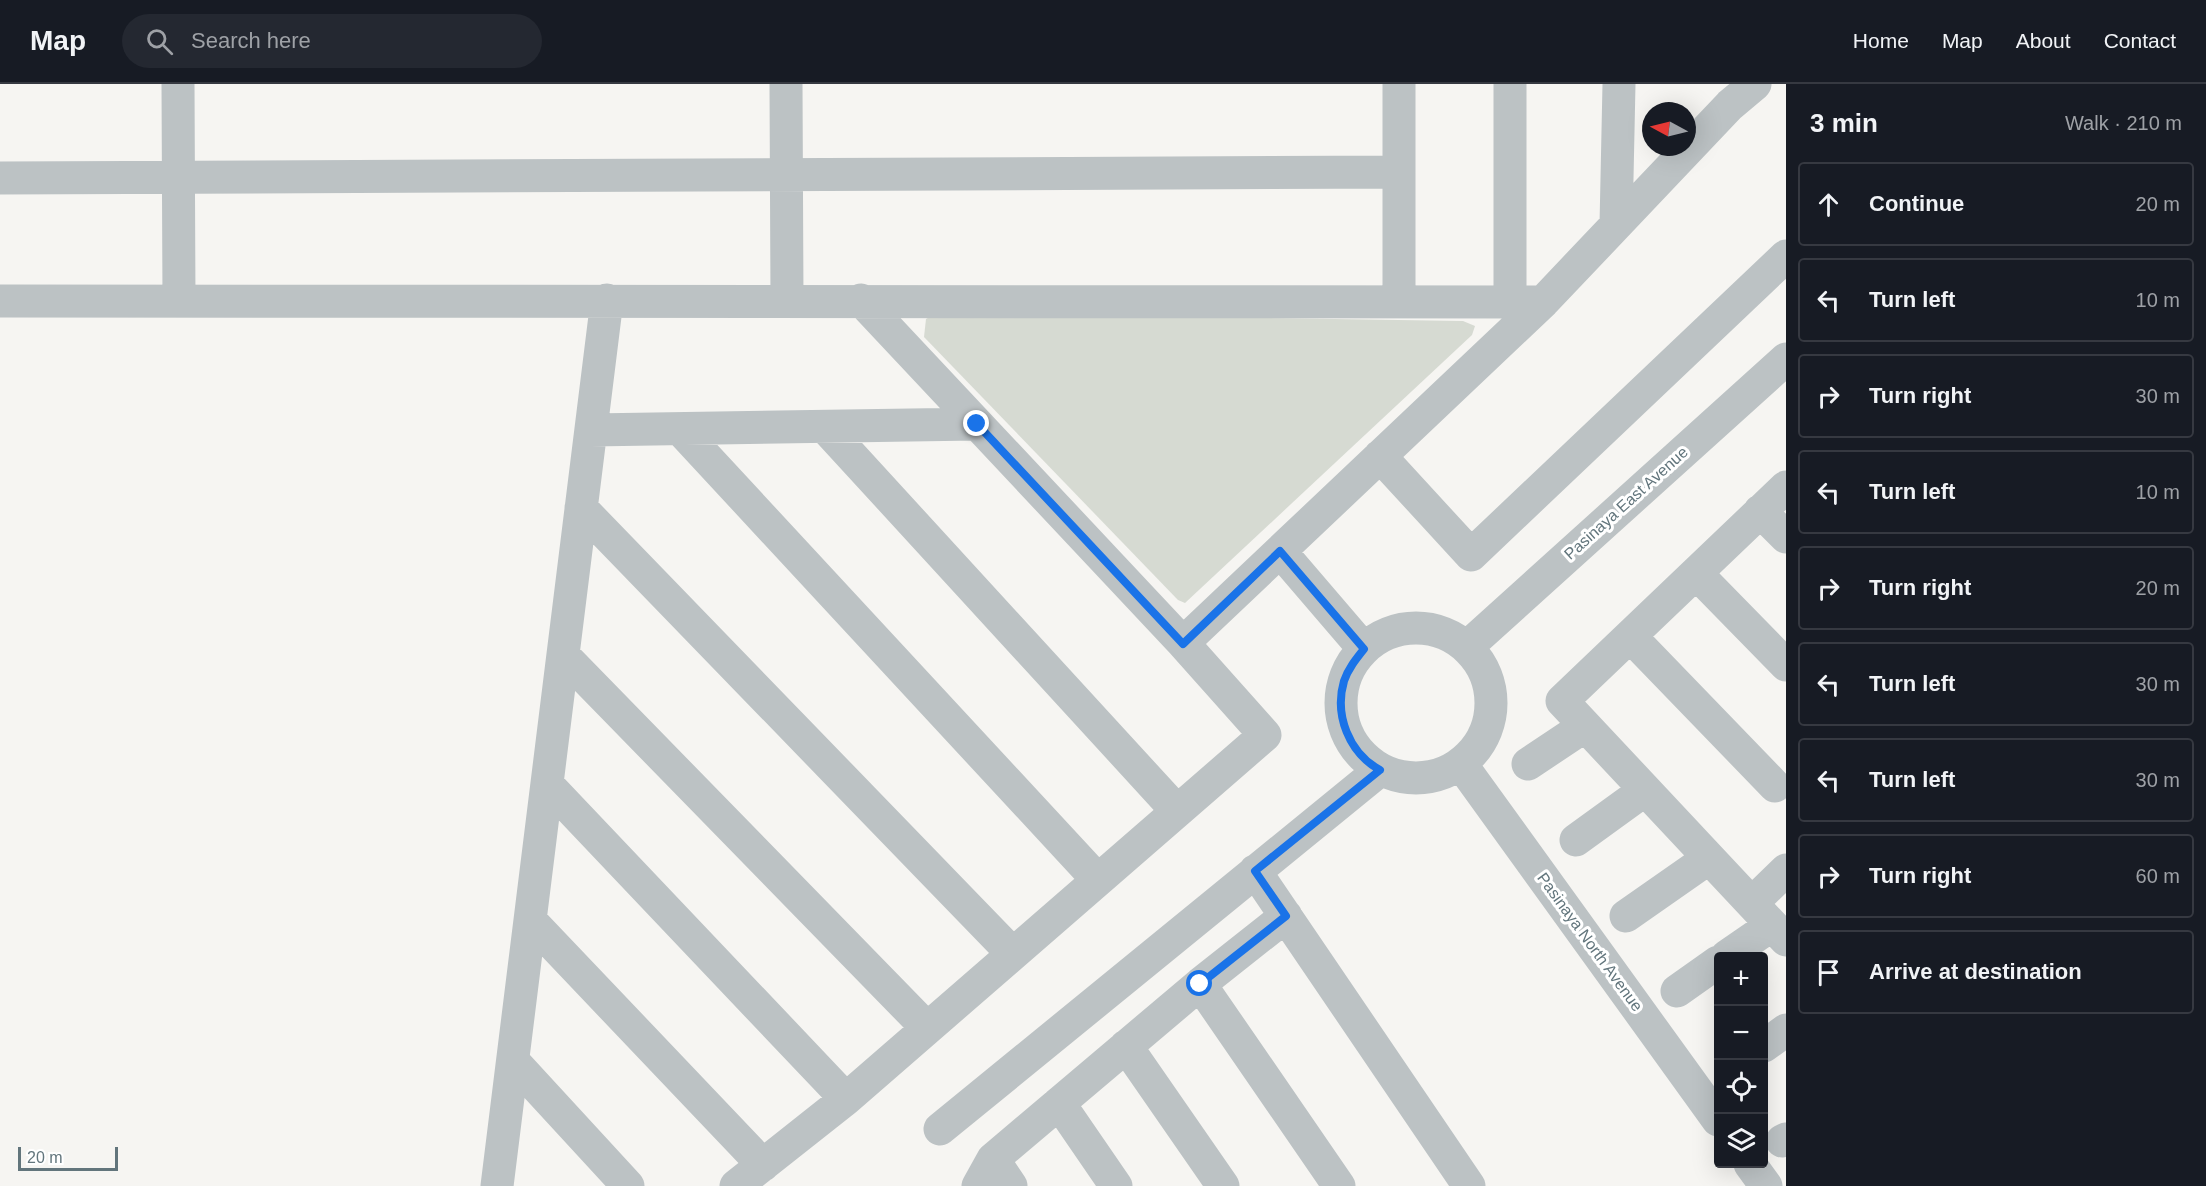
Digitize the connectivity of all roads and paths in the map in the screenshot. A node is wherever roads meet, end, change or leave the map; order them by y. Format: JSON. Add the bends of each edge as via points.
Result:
{"nodes":[{"id":1,"x":178,"y":84,"type":"edge"},
{"id":2,"x":786,"y":84,"type":"edge"},
{"id":3,"x":1399,"y":84,"type":"edge"},
{"id":4,"x":1510,"y":84,"type":"edge"},
{"id":5,"x":1619,"y":84,"type":"edge"},
{"id":6,"x":1755,"y":84,"type":"edge"},
{"id":7,"x":1730,"y":95,"type":"edge"},
{"id":8,"x":1399,"y":172,"type":"junction"},
{"id":9,"x":786,"y":174,"type":"junction"},
{"id":10,"x":178,"y":177,"type":"junction"},
{"id":11,"x":0,"y":178,"type":"edge"},
{"id":12,"x":1616,"y":225,"type":"junction"},
{"id":13,"x":1786,"y":256,"type":"edge"},
{"id":14,"x":607,"y":300,"type":"junction"},
{"id":15,"x":787,"y":300,"type":"junction"},
{"id":16,"x":861,"y":300,"type":"junction"},
{"id":17,"x":0,"y":301,"type":"edge"},
{"id":18,"x":179,"y":301,"type":"junction"},
{"id":19,"x":1510,"y":301,"type":"junction"},
{"id":20,"x":1399,"y":302,"type":"junction"},
{"id":21,"x":1543,"y":302,"type":"junction"},
{"id":22,"x":1786,"y":359,"type":"edge"},
{"id":23,"x":977,"y":424,"type":"junction"},
{"id":24,"x":825,"y":426,"type":"junction"},
{"id":25,"x":680,"y":429,"type":"junction"},
{"id":26,"x":591,"y":430,"type":"junction"},
{"id":27,"x":1380,"y":456,"type":"junction"},
{"id":28,"x":1786,"y":487,"type":"edge"},
{"id":29,"x":581,"y":508,"type":"junction"},
{"id":30,"x":1760,"y":511,"type":"junction"},
{"id":31,"x":1786,"y":537,"type":"edge"},
{"id":32,"x":1280,"y":551,"type":"junction"},
{"id":33,"x":1696,"y":573,"type":"junction"},
{"id":34,"x":1630,"y":636,"type":"junction"},
{"id":35,"x":1183,"y":644,"type":"junction"},
{"id":36,"x":1467,"y":647,"type":"junction"},
{"id":37,"x":1364,"y":649,"type":"junction"},
{"id":38,"x":563,"y":655,"type":"junction"},
{"id":39,"x":1786,"y":665,"type":"edge"},
{"id":40,"x":1585,"y":726,"type":"junction"},
{"id":41,"x":1461,"y":764,"type":"junction"},
{"id":42,"x":1528,"y":764,"type":"dead end"},
{"id":43,"x":1380,"y":770,"type":"junction"},
{"id":44,"x":547,"y":784,"type":"junction"},
{"id":45,"x":1775,"y":786,"type":"dead end"},
{"id":46,"x":1645,"y":790,"type":"junction"},
{"id":47,"x":1176,"y":811,"type":"junction"},
{"id":48,"x":1576,"y":840,"type":"dead end"},
{"id":49,"x":1709,"y":858,"type":"junction"},
{"id":50,"x":1786,"y":870,"type":"edge"},
{"id":51,"x":1255,"y":871,"type":"junction"},
{"id":52,"x":1097,"y":879,"type":"junction"},
{"id":53,"x":1286,"y":916,"type":"junction"},
{"id":54,"x":1626,"y":916,"type":"dead end"},
{"id":55,"x":530,"y":920,"type":"junction"},
{"id":56,"x":1770,"y":923,"type":"edge"},
{"id":57,"x":1733,"y":952,"type":"edge"},
{"id":58,"x":1012,"y":953,"type":"junction"},
{"id":59,"x":1714,"y":965,"type":"edge"},
{"id":60,"x":1200,"y":984,"type":"junction"},
{"id":61,"x":1677,"y":991,"type":"dead end"},
{"id":62,"x":927,"y":1028,"type":"junction"},
{"id":63,"x":1786,"y":1030,"type":"edge"},
{"id":64,"x":1768,"y":1043,"type":"edge"},
{"id":65,"x":1126,"y":1046,"type":"junction"},
{"id":66,"x":513,"y":1061,"type":"junction"},
{"id":67,"x":846,"y":1099,"type":"junction"},
{"id":68,"x":1059,"y":1103,"type":"junction"},
{"id":69,"x":1715,"y":1114,"type":"edge"},
{"id":70,"x":940,"y":1129,"type":"dead end"},
{"id":71,"x":763,"y":1165,"type":"junction"},
{"id":72,"x":1753,"y":1168,"type":"edge"},
{"id":73,"x":986,"y":1172,"type":"edge"},
{"id":74,"x":497,"y":1186,"type":"edge"},
{"id":75,"x":628,"y":1186,"type":"edge"},
{"id":76,"x":736,"y":1186,"type":"edge"},
{"id":77,"x":1011,"y":1186,"type":"edge"},
{"id":78,"x":1116,"y":1186,"type":"edge"},
{"id":79,"x":1223,"y":1186,"type":"edge"},
{"id":80,"x":1339,"y":1186,"type":"edge"},
{"id":81,"x":1469,"y":1186,"type":"edge"},
{"id":82,"x":1766,"y":1186,"type":"edge"}],
"edges":[{"from":1,"to":10,"type":"street"},
{"from":2,"to":9,"type":"street"},
{"from":3,"to":8,"type":"street"},
{"from":4,"to":19,"type":"street"},
{"from":5,"to":12,"type":"street"},
{"from":6,"to":7,"type":"street"},
{"from":7,"to":12,"type":"street"},
{"from":8,"to":9,"type":"street"},
{"from":8,"to":20,"type":"street"},
{"from":9,"to":10,"type":"street"},
{"from":9,"to":15,"type":"street"},
{"from":10,"to":11,"type":"street"},
{"from":10,"to":18,"type":"street"},
{"from":12,"to":21,"type":"street"},
{"from":13,"to":27,"type":"street","via":[[1471,555]]},
{"from":14,"to":15,"type":"street"},
{"from":14,"to":18,"type":"street"},
{"from":14,"to":26,"type":"street"},
{"from":15,"to":16,"type":"street"},
{"from":16,"to":20,"type":"street"},
{"from":16,"to":23,"type":"street"},
{"from":17,"to":18,"type":"street"},
{"from":19,"to":20,"type":"street"},
{"from":19,"to":21,"type":"street"},
{"from":21,"to":27,"type":"street"},
{"from":22,"to":36,"type":"street","name":"Pasinaya East Avenue"},
{"from":23,"to":24,"type":"street"},
{"from":23,"to":35,"type":"street"},
{"from":24,"to":25,"type":"street"},
{"from":24,"to":47,"type":"street"},
{"from":25,"to":26,"type":"street"},
{"from":25,"to":52,"type":"street"},
{"from":26,"to":29,"type":"street"},
{"from":27,"to":32,"type":"street"},
{"from":28,"to":30,"type":"street"},
{"from":29,"to":38,"type":"street"},
{"from":29,"to":58,"type":"street"},
{"from":30,"to":31,"type":"street"},
{"from":30,"to":33,"type":"street"},
{"from":32,"to":35,"type":"street"},
{"from":32,"to":37,"type":"street"},
{"from":33,"to":34,"type":"street"},
{"from":33,"to":39,"type":"street"},
{"from":34,"to":40,"type":"street","via":[[1562,701]]},
{"from":34,"to":45,"type":"street"},
{"from":35,"to":47,"type":"street","via":[[1264,735]]},
{"from":36,"to":37,"type":"street","via":[[1451,636],[1415,628],[1396,630]]},
{"from":36,"to":41,"type":"street","via":[[1488,679],[1491,697],[1485,735]]},
{"from":37,"to":43,"type":"street","via":[[1344,681],[1342,719],[1359,753]]},
{"from":38,"to":44,"type":"street"},
{"from":38,"to":62,"type":"street"},
{"from":40,"to":42,"type":"street"},
{"from":40,"to":46,"type":"street"},
{"from":41,"to":43,"type":"street","via":[[1426,778],[1408,778]]},
{"from":41,"to":69,"type":"street","name":"Pasinaya North Avenue"},
{"from":43,"to":51,"type":"street"},
{"from":44,"to":55,"type":"street"},
{"from":44,"to":67,"type":"street"},
{"from":46,"to":48,"type":"street"},
{"from":46,"to":49,"type":"street"},
{"from":47,"to":52,"type":"street"},
{"from":49,"to":54,"type":"street"},
{"from":49,"to":56,"type":"street"},
{"from":50,"to":56,"type":"street"},
{"from":51,"to":53,"type":"street"},
{"from":51,"to":70,"type":"street"},
{"from":52,"to":58,"type":"street"},
{"from":53,"to":60,"type":"street"},
{"from":53,"to":81,"type":"street"},
{"from":55,"to":66,"type":"street"},
{"from":55,"to":71,"type":"street"},
{"from":56,"to":57,"type":"street"},
{"from":58,"to":62,"type":"street"},
{"from":59,"to":61,"type":"street"},
{"from":60,"to":65,"type":"street"},
{"from":60,"to":80,"type":"street"},
{"from":62,"to":67,"type":"street"},
{"from":63,"to":64,"type":"street"},
{"from":65,"to":68,"type":"street"},
{"from":65,"to":79,"type":"street"},
{"from":66,"to":74,"type":"street"},
{"from":66,"to":75,"type":"street"},
{"from":67,"to":71,"type":"street"},
{"from":68,"to":73,"type":"street"},
{"from":68,"to":78,"type":"street"},
{"from":71,"to":76,"type":"street"},
{"from":72,"to":82,"type":"street"},
{"from":73,"to":77,"type":"street"}]}
